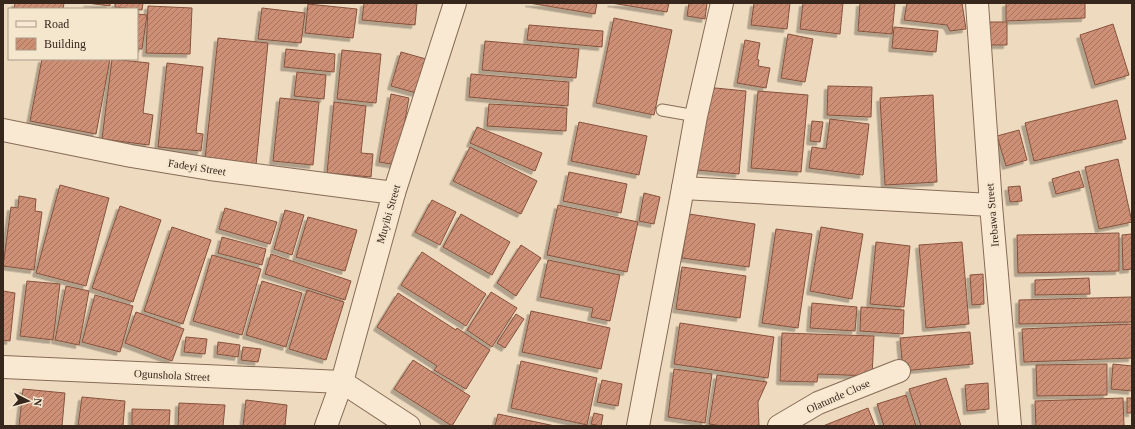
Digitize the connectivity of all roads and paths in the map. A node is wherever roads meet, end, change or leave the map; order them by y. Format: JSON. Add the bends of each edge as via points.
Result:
{"nodes":[{"id":1,"x":455,"y":3,"type":"edge"},
{"id":2,"x":722,"y":3,"type":"edge"},
{"id":3,"x":977,"y":3,"type":"edge"},
{"id":4,"x":662,"y":110,"type":"dead end"},
{"id":5,"x":696,"y":116,"type":"junction"},
{"id":6,"x":3,"y":130,"type":"edge"},
{"id":7,"x":684,"y":188,"type":"junction"},
{"id":8,"x":394,"y":193,"type":"junction"},
{"id":9,"x":991,"y":205,"type":"junction"},
{"id":10,"x":3,"y":367,"type":"edge"},
{"id":11,"x":899,"y":371,"type":"dead end"},
{"id":12,"x":342,"y":382,"type":"junction"},
{"id":13,"x":326,"y":426,"type":"edge"},
{"id":14,"x":409,"y":426,"type":"edge"},
{"id":15,"x":638,"y":426,"type":"edge"},
{"id":16,"x":779,"y":426,"type":"edge"},
{"id":17,"x":1010,"y":426,"type":"edge"}],
"edges":[{"from":1,"to":8,"type":"street","name":"Muyibi Street"},
{"from":2,"to":5,"type":"street"},
{"from":3,"to":9,"type":"street","name":"Irebawa Street"},
{"from":4,"to":5,"type":"lane"},
{"from":5,"to":7,"type":"street"},
{"from":6,"to":8,"type":"street","name":"Fadeyi Street","via":[[203,168]]},
{"from":7,"to":9,"type":"street"},
{"from":7,"to":15,"type":"street"},
{"from":8,"to":12,"type":"street","name":"Muyibi Street"},
{"from":9,"to":17,"type":"street","name":"Irebawa Street"},
{"from":10,"to":12,"type":"street","name":"Ogunshola Street"},
{"from":11,"to":16,"type":"street","name":"Olatunde Close","via":[[818,403]]},
{"from":12,"to":13,"type":"street","name":"Muyibi Street"},
{"from":12,"to":14,"type":"street"}]}
